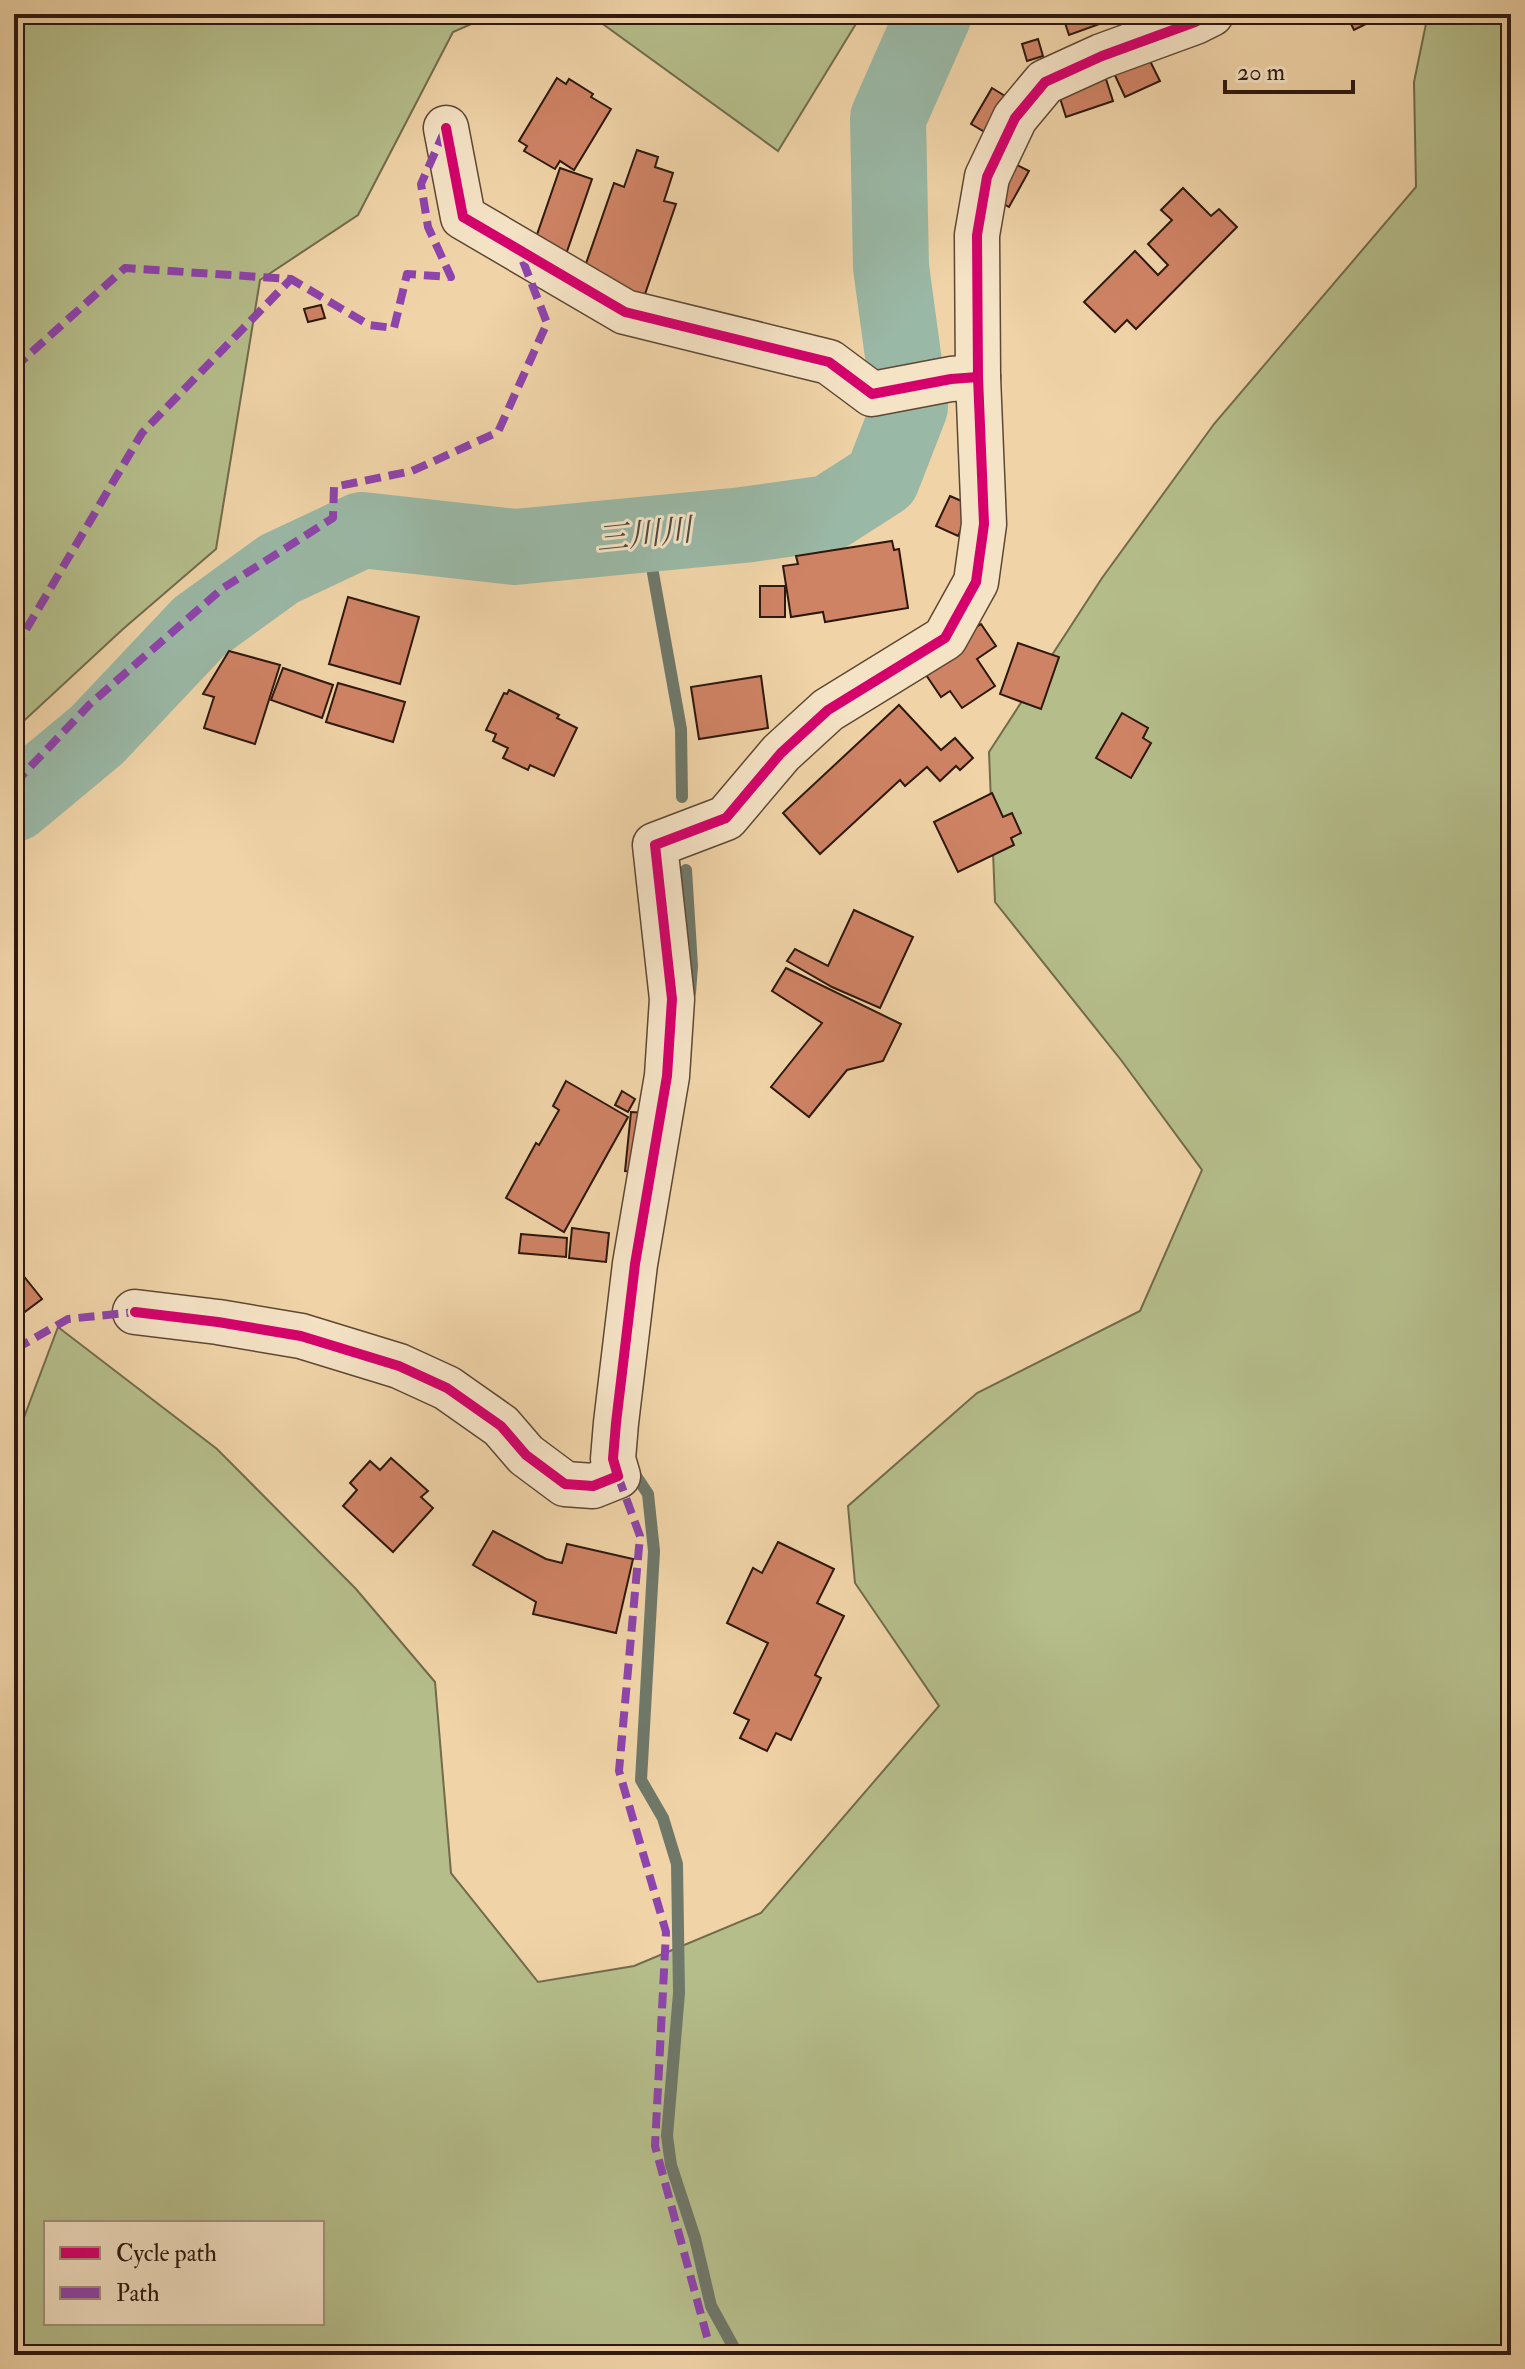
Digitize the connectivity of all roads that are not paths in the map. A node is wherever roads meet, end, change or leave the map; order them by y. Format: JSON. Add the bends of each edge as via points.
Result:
{"nodes":[{"id":1,"x":1211,"y":14,"type":"edge"},
{"id":2,"x":446,"y":128,"type":"dead end"},
{"id":3,"x":965,"y":378,"type":"junction"},
{"id":4,"x":135,"y":1312,"type":"dead end"}],
"edges":[{"from":1,"to":3,"type":"street","via":[[1045,82],[1015,118],[987,177]]},
{"from":2,"to":3,"type":"street","via":[[463,217],[625,312],[829,362],[872,394]]},
{"from":3,"to":4,"type":"street","via":[[984,524],[976,582],[945,638],[828,710],[781,753],[726,818],[655,845],[672,999],[667,1076],[635,1264],[616,1423],[613,1459],[618,1476],[593,1486],[565,1484],[526,1455],[501,1426],[447,1388],[399,1366],[301,1336]]}]}
